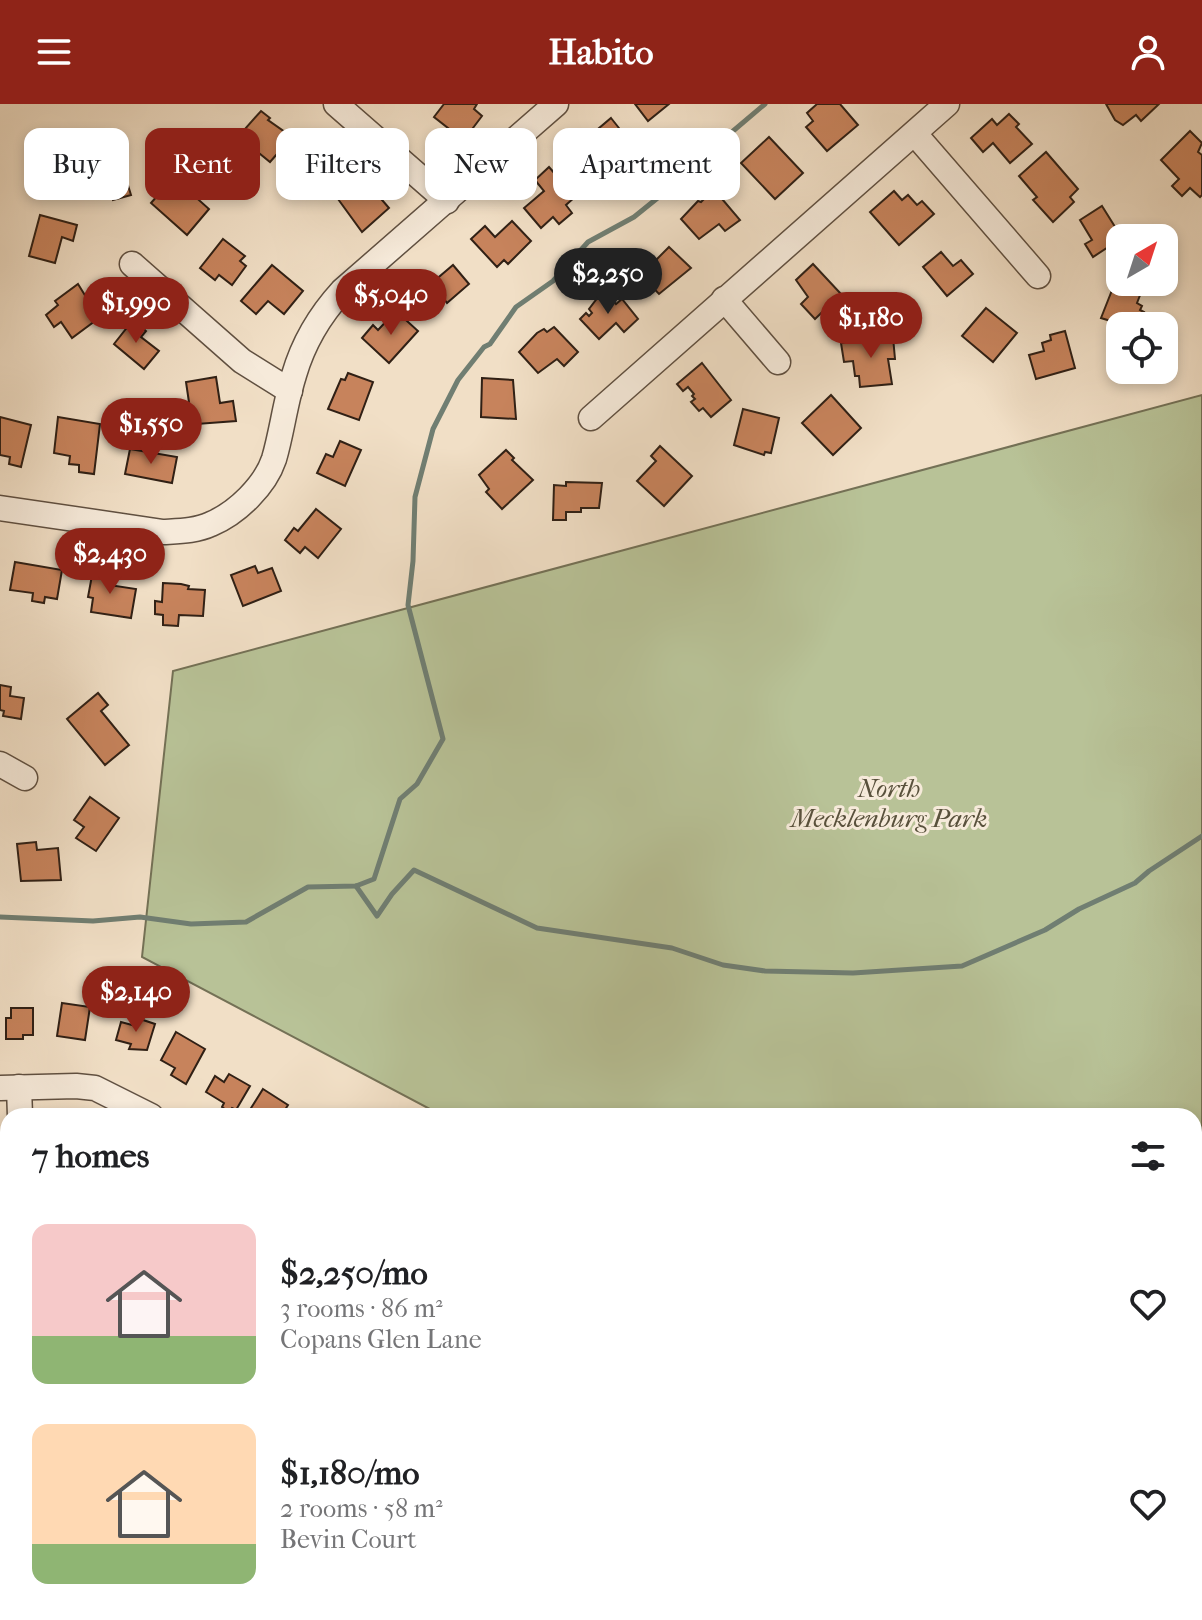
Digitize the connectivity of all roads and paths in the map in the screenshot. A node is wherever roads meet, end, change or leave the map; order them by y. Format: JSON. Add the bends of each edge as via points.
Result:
{"nodes":[{"id":1,"x":336,"y":104,"type":"edge"},
{"id":2,"x":556,"y":104,"type":"edge"},
{"id":3,"x":947,"y":104,"type":"edge"},
{"id":4,"x":915,"y":134,"type":"junction"},
{"id":5,"x":447,"y":201,"type":"junction"},
{"id":6,"x":132,"y":264,"type":"dead end"},
{"id":7,"x":1038,"y":276,"type":"dead end"},
{"id":8,"x":724,"y":299,"type":"junction"},
{"id":9,"x":778,"y":362,"type":"dead end"},
{"id":10,"x":290,"y":391,"type":"junction"},
{"id":11,"x":591,"y":418,"type":"dead end"},
{"id":12,"x":0,"y":508,"type":"edge"},
{"id":13,"x":0,"y":764,"type":"edge"},
{"id":14,"x":25,"y":778,"type":"dead end"},
{"id":15,"x":10,"y":1087,"type":"edge"},
{"id":16,"x":17,"y":1108,"type":"edge"},
{"id":17,"x":137,"y":1108,"type":"edge"}],
"edges":[{"from":1,"to":5,"type":"street"},
{"from":2,"to":5,"type":"street"},
{"from":3,"to":4,"type":"street"},
{"from":4,"to":7,"type":"street"},
{"from":4,"to":8,"type":"street"},
{"from":5,"to":10,"type":"street","via":[[329,306],[303,348]]},
{"from":6,"to":10,"type":"street","via":[[242,361]]},
{"from":8,"to":9,"type":"street"},
{"from":8,"to":11,"type":"street"},
{"from":10,"to":12,"type":"street","via":[[266,477],[231,513],[211,525],[163,532]]},
{"from":13,"to":14,"type":"street"},
{"from":15,"to":16,"type":"street"},
{"from":15,"to":17,"type":"street","via":[[95,1088]]}]}
